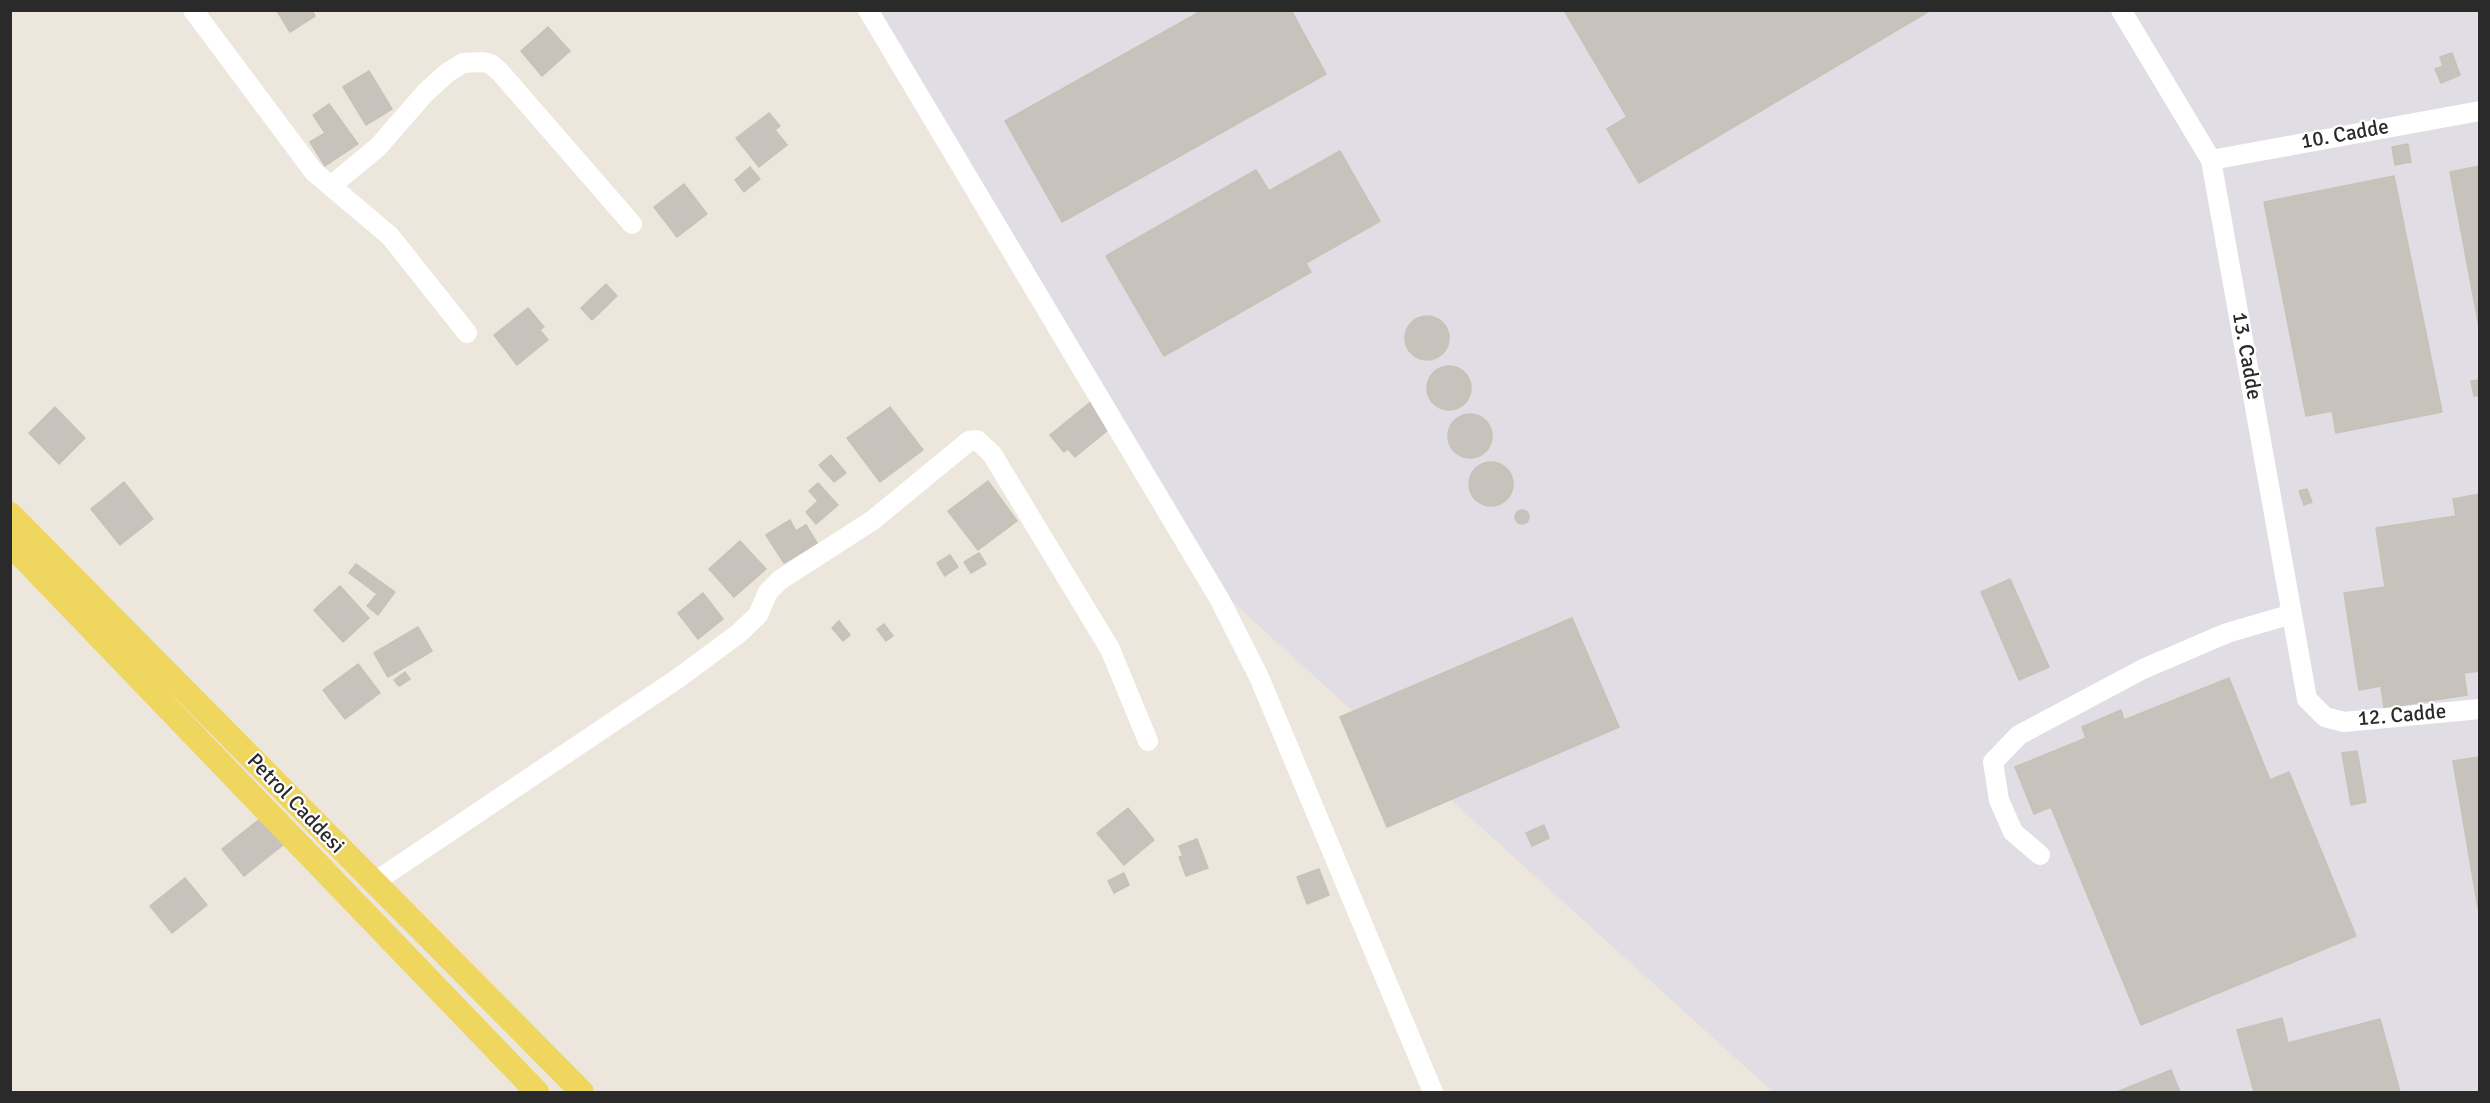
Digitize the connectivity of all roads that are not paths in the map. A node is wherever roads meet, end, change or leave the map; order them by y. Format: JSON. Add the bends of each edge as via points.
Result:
{"nodes":[{"id":1,"x":194,"y":10,"type":"edge"},
{"id":2,"x":868,"y":10,"type":"edge"},
{"id":3,"x":2121,"y":10,"type":"edge"},
{"id":4,"x":2480,"y":111,"type":"edge"},
{"id":5,"x":2211,"y":160,"type":"junction"},
{"id":6,"x":332,"y":185,"type":"junction"},
{"id":7,"x":632,"y":224,"type":"dead end"},
{"id":8,"x":467,"y":333,"type":"dead end"},
{"id":9,"x":10,"y":514,"type":"edge"},
{"id":10,"x":10,"y":544,"type":"edge"},
{"id":11,"x":2292,"y":614,"type":"junction"},
{"id":12,"x":2480,"y":709,"type":"edge"},
{"id":13,"x":2325,"y":717,"type":"joint"},
{"id":14,"x":1148,"y":741,"type":"dead end"},
{"id":15,"x":2040,"y":855,"type":"dead end"},
{"id":16,"x":372,"y":884,"type":"junction"},
{"id":17,"x":537,"y":1092,"type":"edge"},
{"id":18,"x":582,"y":1092,"type":"edge"},
{"id":19,"x":1433,"y":1092,"type":"edge"}],
"edges":[{"from":1,"to":6,"type":"street","via":[[315,172]]},
{"from":2,"to":19,"type":"street","via":[[1220,600],[1259,677]]},
{"from":3,"to":5,"type":"street","name":"13. Cadde"},
{"from":4,"to":5,"type":"street","name":"10. Cadde"},
{"from":5,"to":11,"type":"street","name":"13. Cadde"},
{"from":6,"to":7,"type":"street","via":[[378,147],[447,73],[463,63],[482,62],[500,72]]},
{"from":6,"to":8,"type":"street","via":[[390,236]]},
{"from":9,"to":16,"type":"main road","name":"Petrol Caddesi"},
{"from":10,"to":17,"type":"main road","name":"Petrol Caddesi"},
{"from":11,"to":13,"type":"street","name":"13. Cadde","via":[[2307,699]]},
{"from":11,"to":15,"type":"street","via":[[2227,633],[2143,669],[2019,735],[1993,762],[1999,801],[2013,832]]},
{"from":12,"to":13,"type":"street","name":"12. Cadde","via":[[2344,722]]},
{"from":14,"to":16,"type":"street","via":[[1110,649],[992,454],[977,440],[969,441],[873,520],[780,580],[768,592],[758,615],[703,660]]},
{"from":16,"to":18,"type":"main road","name":"Petrol Caddesi"}]}
